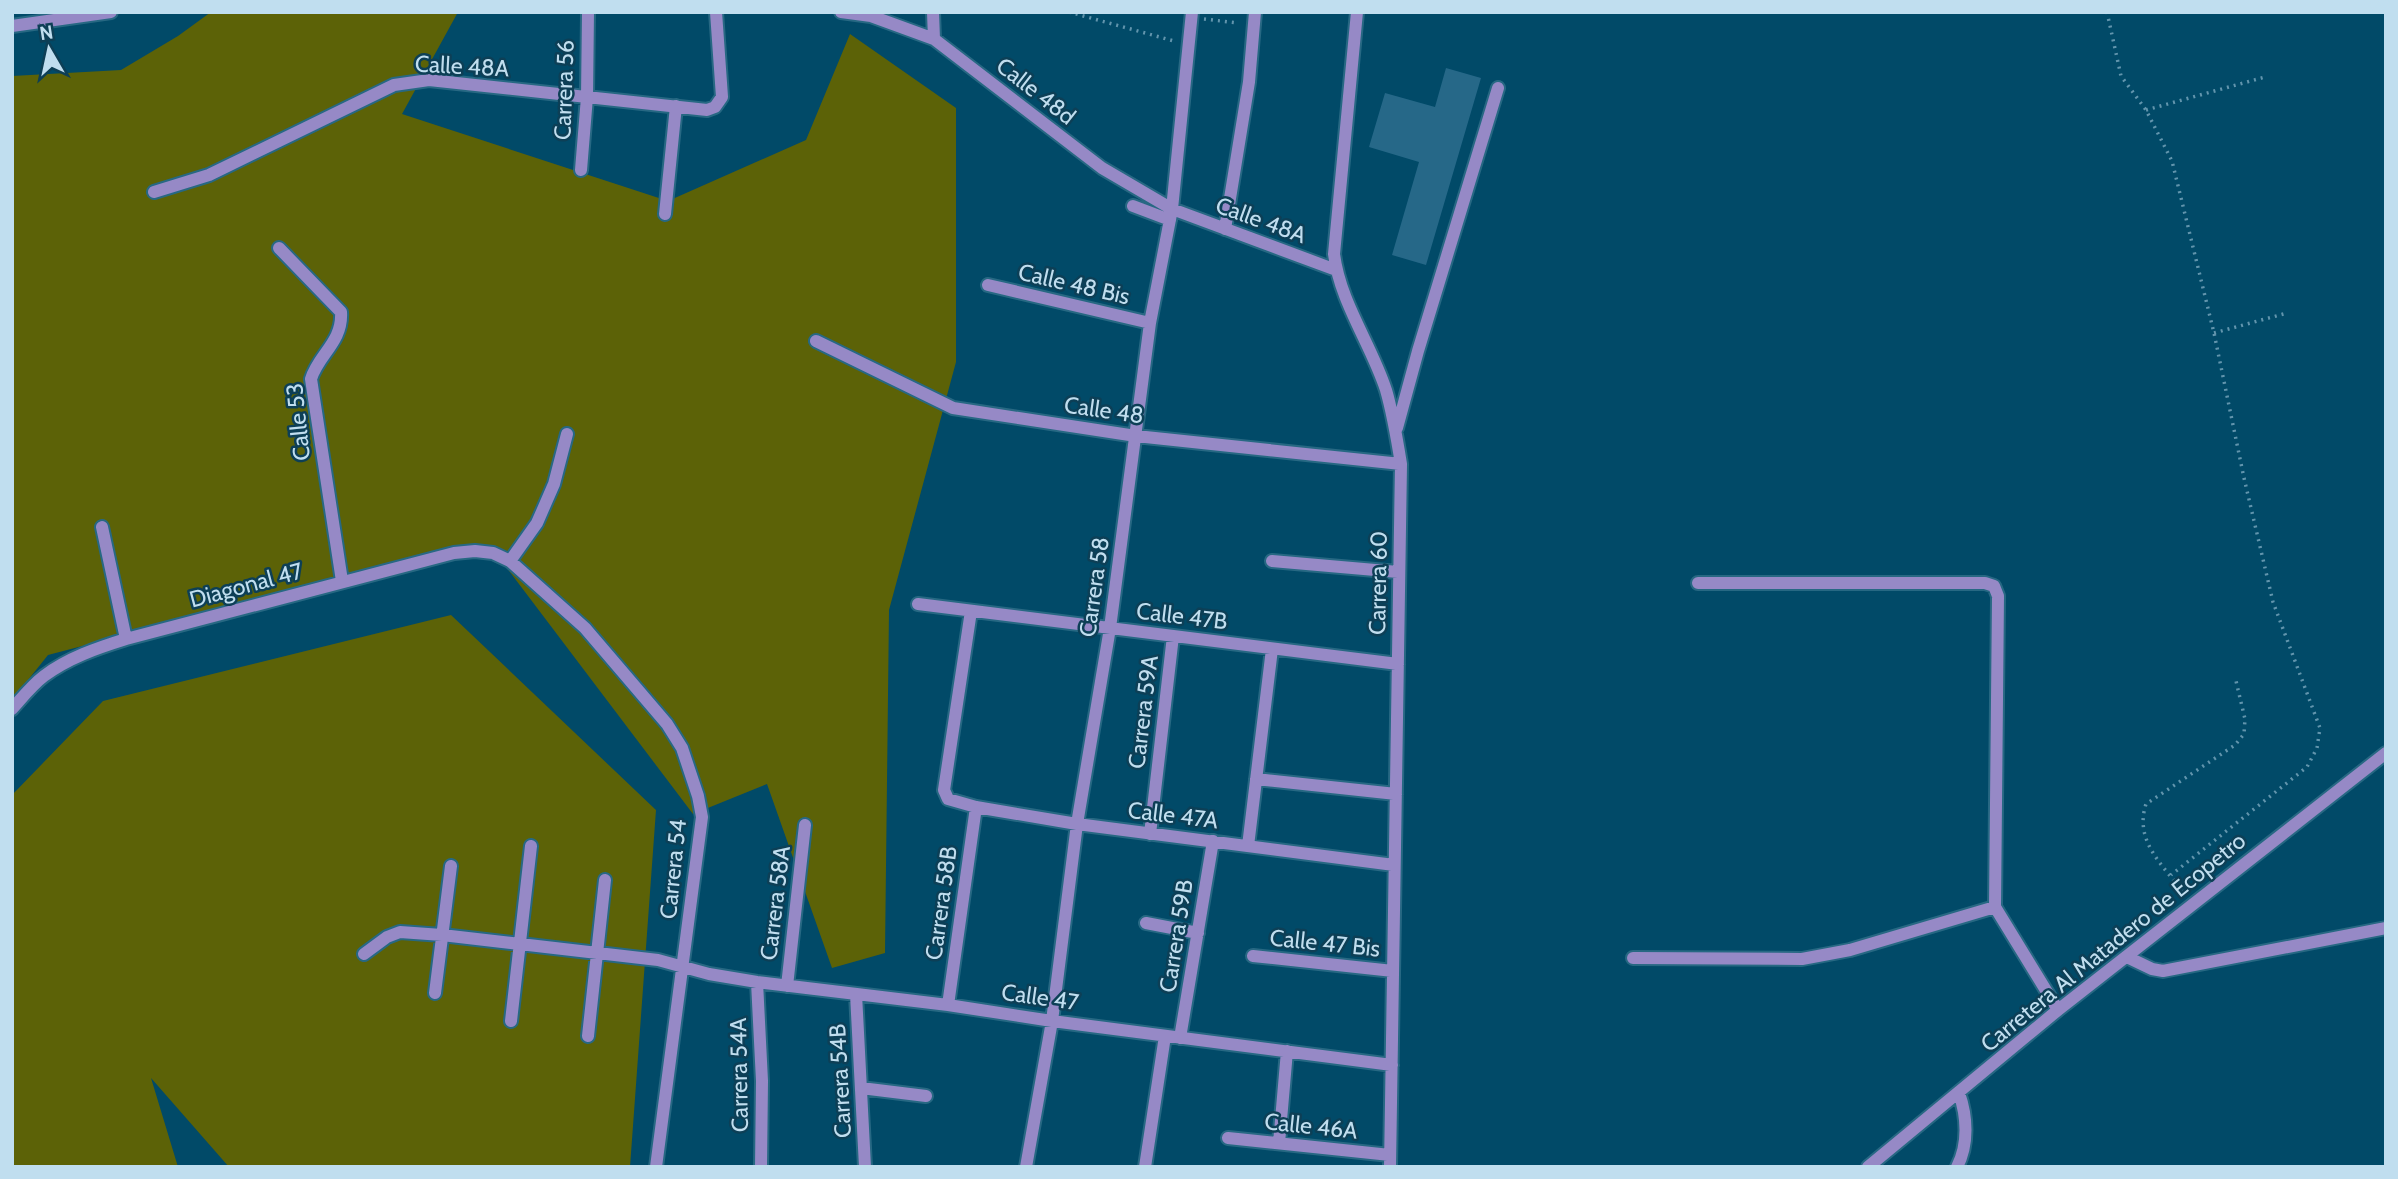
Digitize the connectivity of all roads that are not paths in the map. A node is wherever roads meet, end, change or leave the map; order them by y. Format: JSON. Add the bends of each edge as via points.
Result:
{"nodes":[{"id":1,"x":111,"y":12,"type":"edge"},
{"id":2,"x":588,"y":12,"type":"edge"},
{"id":3,"x":716,"y":12,"type":"edge"},
{"id":4,"x":841,"y":12,"type":"edge"},
{"id":5,"x":933,"y":12,"type":"edge"},
{"id":6,"x":1357,"y":12,"type":"edge"},
{"id":7,"x":869,"y":14,"type":"edge"},
{"id":8,"x":1192,"y":15,"type":"edge"},
{"id":9,"x":1254,"y":19,"type":"edge"},
{"id":10,"x":12,"y":26,"type":"edge"},
{"id":11,"x":934,"y":39,"type":"junction"},
{"id":12,"x":1498,"y":88,"type":"dead end"},
{"id":13,"x":587,"y":97,"type":"junction"},
{"id":14,"x":676,"y":106,"type":"junction"},
{"id":15,"x":581,"y":170,"type":"dead end"},
{"id":16,"x":154,"y":192,"type":"dead end"},
{"id":17,"x":1133,"y":206,"type":"dead end"},
{"id":18,"x":665,"y":214,"type":"dead end"},
{"id":19,"x":1171,"y":214,"type":"junction"},
{"id":20,"x":1225,"y":229,"type":"junction"},
{"id":21,"x":279,"y":248,"type":"dead end"},
{"id":22,"x":1336,"y":270,"type":"junction"},
{"id":23,"x":988,"y":285,"type":"dead end"},
{"id":24,"x":1150,"y":323,"type":"junction"},
{"id":25,"x":816,"y":341,"type":"dead end"},
{"id":26,"x":1396,"y":432,"type":"junction"},
{"id":27,"x":567,"y":434,"type":"dead end"},
{"id":28,"x":1136,"y":436,"type":"junction"},
{"id":29,"x":1401,"y":464,"type":"junction"},
{"id":30,"x":102,"y":527,"type":"dead end"},
{"id":31,"x":510,"y":561,"type":"junction"},
{"id":32,"x":1272,"y":561,"type":"dead end"},
{"id":33,"x":1398,"y":572,"type":"junction"},
{"id":34,"x":342,"y":581,"type":"junction"},
{"id":35,"x":1698,"y":583,"type":"dead end"},
{"id":36,"x":918,"y":604,"type":"dead end"},
{"id":37,"x":971,"y":611,"type":"junction"},
{"id":38,"x":1110,"y":628,"type":"junction"},
{"id":39,"x":1173,"y":636,"type":"junction"},
{"id":40,"x":126,"y":639,"type":"junction"},
{"id":41,"x":1272,"y":649,"type":"junction"},
{"id":42,"x":1398,"y":664,"type":"junction"},
{"id":43,"x":12,"y":709,"type":"edge"},
{"id":44,"x":2386,"y":753,"type":"edge"},
{"id":45,"x":1256,"y":779,"type":"junction"},
{"id":46,"x":1396,"y":794,"type":"junction"},
{"id":47,"x":976,"y":807,"type":"junction"},
{"id":48,"x":1077,"y":824,"type":"junction"},
{"id":49,"x":805,"y":825,"type":"dead end"},
{"id":50,"x":1150,"y":834,"type":"junction"},
{"id":51,"x":1213,"y":841,"type":"junction"},
{"id":52,"x":531,"y":846,"type":"dead end"},
{"id":53,"x":1248,"y":846,"type":"junction"},
{"id":54,"x":1394,"y":865,"type":"junction"},
{"id":55,"x":451,"y":866,"type":"dead end"},
{"id":56,"x":605,"y":880,"type":"dead end"},
{"id":57,"x":1995,"y":907,"type":"junction"},
{"id":58,"x":1146,"y":923,"type":"dead end"},
{"id":59,"x":2386,"y":929,"type":"edge"},
{"id":60,"x":1198,"y":933,"type":"junction"},
{"id":61,"x":442,"y":935,"type":"junction"},
{"id":62,"x":520,"y":944,"type":"junction"},
{"id":63,"x":596,"y":953,"type":"junction"},
{"id":64,"x":364,"y":954,"type":"dead end"},
{"id":65,"x":1253,"y":956,"type":"dead end"},
{"id":66,"x":2127,"y":957,"type":"junction"},
{"id":67,"x":1633,"y":958,"type":"dead end"},
{"id":68,"x":684,"y":967,"type":"junction"},
{"id":69,"x":1393,"y":971,"type":"junction"},
{"id":70,"x":757,"y":982,"type":"junction"},
{"id":71,"x":787,"y":986,"type":"junction"},
{"id":72,"x":435,"y":993,"type":"dead end"},
{"id":73,"x":856,"y":994,"type":"junction"},
{"id":74,"x":948,"y":1005,"type":"junction"},
{"id":75,"x":2059,"y":1010,"type":"junction"},
{"id":76,"x":511,"y":1021,"type":"dead end"},
{"id":77,"x":1052,"y":1021,"type":"junction"},
{"id":78,"x":588,"y":1036,"type":"dead end"},
{"id":79,"x":1165,"y":1036,"type":"junction"},
{"id":80,"x":1180,"y":1038,"type":"junction"},
{"id":81,"x":1287,"y":1051,"type":"junction"},
{"id":82,"x":1392,"y":1065,"type":"junction"},
{"id":83,"x":861,"y":1088,"type":"junction"},
{"id":84,"x":1959,"y":1093,"type":"junction"},
{"id":85,"x":926,"y":1096,"type":"dead end"},
{"id":86,"x":1227,"y":1138,"type":"dead end"},
{"id":87,"x":1279,"y":1143,"type":"junction"},
{"id":88,"x":1390,"y":1161,"type":"edge"},
{"id":89,"x":656,"y":1167,"type":"edge"},
{"id":90,"x":761,"y":1167,"type":"edge"},
{"id":91,"x":865,"y":1167,"type":"edge"},
{"id":92,"x":1026,"y":1167,"type":"edge"},
{"id":93,"x":1145,"y":1167,"type":"edge"},
{"id":94,"x":1868,"y":1167,"type":"edge"},
{"id":95,"x":1957,"y":1167,"type":"edge"}],
"edges":[{"from":1,"to":10,"type":"street"},
{"from":2,"to":13,"type":"street","name":"Carrera 56"},
{"from":3,"to":14,"type":"street","name":"Calle 48A","via":[[722,97],[707,110]]},
{"from":4,"to":7,"type":"street","name":"Calle 48d"},
{"from":5,"to":11,"type":"street"},
{"from":6,"to":22,"type":"street","name":"Carrera 60"},
{"from":7,"to":11,"type":"street","name":"Calle 48d"},
{"from":8,"to":19,"type":"street","name":"Carrera 58"},
{"from":9,"to":20,"type":"street","via":[[1249,82]]},
{"from":11,"to":19,"type":"street","name":"Calle 48d","via":[[1102,168]]},
{"from":12,"to":26,"type":"street"},
{"from":13,"to":14,"type":"street","name":"Calle 48A"},
{"from":13,"to":15,"type":"street","name":"Carrera 56"},
{"from":13,"to":16,"type":"street","name":"Calle 48A","via":[[411,81],[394,85],[209,175]]},
{"from":14,"to":18,"type":"street"},
{"from":17,"to":19,"type":"street"},
{"from":19,"to":20,"type":"street","name":"Calle 48A"},
{"from":19,"to":24,"type":"street","name":"Carrera 58"},
{"from":20,"to":22,"type":"street","name":"Calle 48A"},
{"from":21,"to":34,"type":"street","name":"Calle 53","via":[[341,312],[335,337],[311,379]]},
{"from":22,"to":26,"type":"street","name":"Carrera 60","via":[[1385,389]]},
{"from":23,"to":24,"type":"street","name":"Calle 48 Bis"},
{"from":24,"to":28,"type":"street","name":"Carrera 58"},
{"from":25,"to":28,"type":"street","name":"Calle 48","via":[[953,408]]},
{"from":26,"to":29,"type":"street","name":"Carrera 60"},
{"from":27,"to":31,"type":"street","via":[[554,484],[537,523]]},
{"from":28,"to":29,"type":"street","name":"Calle 48"},
{"from":28,"to":38,"type":"street","name":"Carrera 58"},
{"from":29,"to":33,"type":"street","name":"Carrera 60"},
{"from":30,"to":40,"type":"street"},
{"from":31,"to":34,"type":"street","name":"Diagonal 47","via":[[493,553],[454,553]]},
{"from":31,"to":68,"type":"street","name":"Carrera 54","via":[[584,628],[667,724],[682,748],[702,817]]},
{"from":32,"to":33,"type":"street"},
{"from":33,"to":42,"type":"street","name":"Carrera 60"},
{"from":34,"to":40,"type":"street","name":"Diagonal 47"},
{"from":35,"to":57,"type":"street","via":[[1994,586],[1998,596]]},
{"from":36,"to":37,"type":"street","name":"Calle 47B"},
{"from":37,"to":38,"type":"street","name":"Calle 47B"},
{"from":37,"to":47,"type":"street","name":"Calle 47A","via":[[944,790],[948,799]]},
{"from":38,"to":39,"type":"street","name":"Calle 47B"},
{"from":38,"to":48,"type":"street","name":"Carrera 58"},
{"from":39,"to":41,"type":"street","name":"Calle 47B"},
{"from":39,"to":50,"type":"street","name":"Carrera 59A"},
{"from":40,"to":43,"type":"street","name":"Diagonal 47","via":[[87,652],[50,672]]},
{"from":41,"to":42,"type":"street","name":"Calle 47B"},
{"from":41,"to":45,"type":"street"},
{"from":42,"to":46,"type":"street","name":"Carrera 60"},
{"from":44,"to":66,"type":"street","name":"Carretera Al Matadero de Ecopetro"},
{"from":45,"to":46,"type":"street"},
{"from":45,"to":53,"type":"street"},
{"from":46,"to":54,"type":"street","name":"Carrera 60"},
{"from":47,"to":48,"type":"street","name":"Calle 47A"},
{"from":47,"to":74,"type":"street","name":"Carrera 58B"},
{"from":48,"to":50,"type":"street","name":"Calle 47A"},
{"from":48,"to":77,"type":"street","name":"Carrera 58"},
{"from":49,"to":71,"type":"street","name":"Carrera 58A"},
{"from":50,"to":51,"type":"street","name":"Calle 47A"},
{"from":51,"to":53,"type":"street","name":"Calle 47A"},
{"from":51,"to":60,"type":"street","name":"Carrera 59B"},
{"from":52,"to":62,"type":"street"},
{"from":53,"to":54,"type":"street","name":"Calle 47A"},
{"from":54,"to":69,"type":"street","name":"Carrera 60"},
{"from":55,"to":61,"type":"street"},
{"from":56,"to":63,"type":"street"},
{"from":57,"to":67,"type":"street","via":[[1850,950],[1802,959]]},
{"from":57,"to":75,"type":"street"},
{"from":58,"to":60,"type":"street"},
{"from":59,"to":66,"type":"street","via":[[2163,971]]},
{"from":60,"to":80,"type":"street","name":"Carrera 59B"},
{"from":61,"to":62,"type":"street","name":"Calle 47"},
{"from":61,"to":64,"type":"street","name":"Calle 47","via":[[400,932]]},
{"from":61,"to":72,"type":"street"},
{"from":62,"to":63,"type":"street","name":"Calle 47"},
{"from":62,"to":76,"type":"street"},
{"from":63,"to":68,"type":"street","name":"Calle 47"},
{"from":63,"to":78,"type":"street"},
{"from":65,"to":69,"type":"street","name":"Calle 47 Bis"},
{"from":66,"to":75,"type":"street","name":"Carretera Al Matadero de Ecopetro"},
{"from":68,"to":70,"type":"street","name":"Calle 47"},
{"from":68,"to":89,"type":"street","name":"Carrera 54"},
{"from":69,"to":82,"type":"street","name":"Carrera 60"},
{"from":70,"to":71,"type":"street","name":"Calle 47"},
{"from":70,"to":90,"type":"street","name":"Carrera 54A"},
{"from":71,"to":73,"type":"street","name":"Calle 47"},
{"from":73,"to":74,"type":"street","name":"Calle 47"},
{"from":73,"to":83,"type":"street","name":"Carrera 54B"},
{"from":74,"to":77,"type":"street","name":"Calle 47"},
{"from":75,"to":84,"type":"street","name":"Carretera Al Matadero de Ecopetro"},
{"from":77,"to":79,"type":"street","name":"Calle 47"},
{"from":77,"to":92,"type":"street","name":"Carrera 58"},
{"from":79,"to":80,"type":"street","name":"Calle 47"},
{"from":79,"to":93,"type":"street"},
{"from":80,"to":81,"type":"street","name":"Calle 47"},
{"from":81,"to":82,"type":"street","name":"Calle 47"},
{"from":81,"to":87,"type":"street"},
{"from":82,"to":88,"type":"street","name":"Carrera 60"},
{"from":83,"to":85,"type":"street"},
{"from":83,"to":91,"type":"street","name":"Carrera 54B"},
{"from":84,"to":94,"type":"street","name":"Carretera Al Matadero de Ecopetro"},
{"from":84,"to":95,"type":"street","via":[[1965,1137]]},
{"from":86,"to":87,"type":"street","name":"Calle 46A"},
{"from":87,"to":88,"type":"street","name":"Calle 46A"}]}
